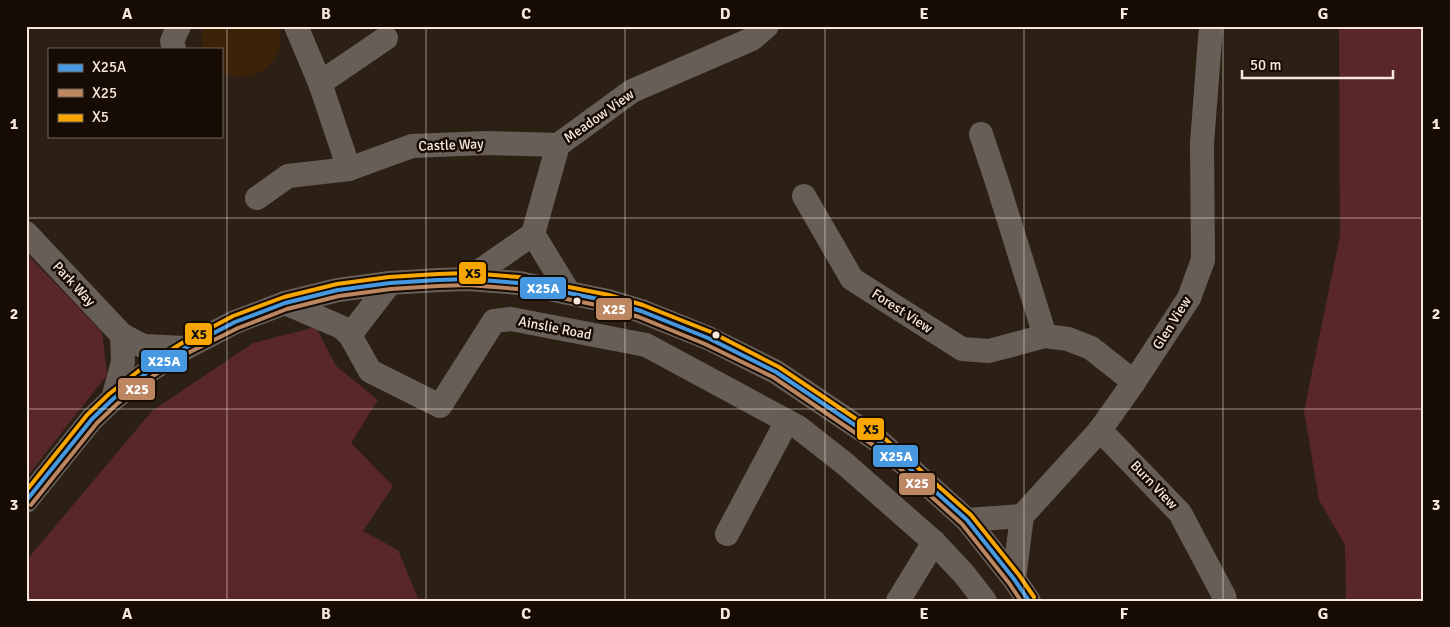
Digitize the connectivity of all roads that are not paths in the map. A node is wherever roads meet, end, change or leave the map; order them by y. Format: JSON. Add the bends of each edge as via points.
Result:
{"nodes":[{"id":1,"x":179,"y":26,"type":"edge"},
{"id":2,"x":296,"y":26,"type":"edge"},
{"id":3,"x":1211,"y":26,"type":"edge"},
{"id":4,"x":755,"y":30,"type":"edge"},
{"id":5,"x":386,"y":38,"type":"dead end"},
{"id":6,"x":174,"y":48,"type":"edge"},
{"id":7,"x":320,"y":83,"type":"junction"},
{"id":8,"x":981,"y":134,"type":"dead end"},
{"id":9,"x":558,"y":145,"type":"junction"},
{"id":10,"x":349,"y":169,"type":"junction"},
{"id":11,"x":804,"y":196,"type":"dead end"},
{"id":12,"x":257,"y":198,"type":"dead end"},
{"id":13,"x":26,"y":233,"type":"edge"},
{"id":14,"x":533,"y":234,"type":"junction"},
{"id":15,"x":468,"y":279,"type":"junction"},
{"id":16,"x":390,"y":283,"type":"junction"},
{"id":17,"x":569,"y":292,"type":"junction"},
{"id":18,"x":285,"y":303,"type":"junction"},
{"id":19,"x":122,"y":335,"type":"junction"},
{"id":20,"x":350,"y":335,"type":"junction"},
{"id":21,"x":1045,"y":336,"type":"junction"},
{"id":22,"x":185,"y":348,"type":"junction"},
{"id":23,"x":1134,"y":382,"type":"junction"},
{"id":24,"x":113,"y":399,"type":"junction"},
{"id":25,"x":787,"y":421,"type":"junction"},
{"id":26,"x":1100,"y":430,"type":"junction"},
{"id":27,"x":26,"y":501,"type":"edge"},
{"id":28,"x":1022,"y":516,"type":"junction"},
{"id":29,"x":967,"y":520,"type":"junction"},
{"id":30,"x":727,"y":534,"type":"dead end"},
{"id":31,"x":934,"y":542,"type":"junction"},
{"id":32,"x":1014,"y":579,"type":"junction"},
{"id":33,"x":898,"y":601,"type":"edge"},
{"id":34,"x":985,"y":601,"type":"edge"},
{"id":35,"x":1029,"y":601,"type":"edge"},
{"id":36,"x":1226,"y":601,"type":"edge"}],
"edges":[{"from":1,"to":6,"type":"street","via":[[172,41]]},
{"from":2,"to":7,"type":"street"},
{"from":3,"to":23,"type":"street","name":"Glen View","via":[[1202,143],[1203,260],[1190,298]]},
{"from":4,"to":9,"type":"street","name":"Meadow View","via":[[632,91]]},
{"from":5,"to":7,"type":"street"},
{"from":7,"to":10,"type":"street"},
{"from":8,"to":21,"type":"street"},
{"from":9,"to":10,"type":"street","name":"Castle Way","via":[[412,146]]},
{"from":9,"to":14,"type":"street","name":"Meadow View"},
{"from":10,"to":12,"type":"street","name":"Castle Way","via":[[288,176]]},
{"from":11,"to":21,"type":"street","name":"Forest View","via":[[852,279],[962,349],[989,351]]},
{"from":13,"to":19,"type":"street","name":"Park Way"},
{"from":14,"to":15,"type":"street"},
{"from":14,"to":17,"type":"street"},
{"from":15,"to":16,"type":"street"},
{"from":15,"to":17,"type":"street"},
{"from":16,"to":18,"type":"street","via":[[338,290]]},
{"from":16,"to":20,"type":"street"},
{"from":17,"to":29,"type":"street","via":[[640,311],[708,338],[776,372],[880,442]]},
{"from":18,"to":20,"type":"street","name":"Ainslie Road","via":[[341,327]]},
{"from":18,"to":22,"type":"street","via":[[235,322]]},
{"from":19,"to":22,"type":"street","name":"Park Way","via":[[143,346]]},
{"from":19,"to":24,"type":"street","via":[[123,362]]},
{"from":20,"to":25,"type":"street","name":"Ainslie Road","via":[[370,371],[440,406],[494,321],[511,319],[646,346]]},
{"from":21,"to":23,"type":"street","name":"Forest View","via":[[1068,339],[1091,348]]},
{"from":22,"to":24,"type":"street","via":[[149,370]]},
{"from":23,"to":26,"type":"street","name":"Glen View"},
{"from":24,"to":27,"type":"street","via":[[92,419]]},
{"from":25,"to":30,"type":"street"},
{"from":25,"to":31,"type":"street","name":"Ainslie Road","via":[[844,463]]},
{"from":26,"to":28,"type":"street","name":"Glen View"},
{"from":26,"to":36,"type":"street","name":"Burn View","via":[[1180,512]]},
{"from":28,"to":29,"type":"street"},
{"from":28,"to":32,"type":"street"},
{"from":29,"to":32,"type":"street"},
{"from":31,"to":33,"type":"street"},
{"from":31,"to":34,"type":"street","name":"Ainslie Road"},
{"from":32,"to":35,"type":"street"}]}
